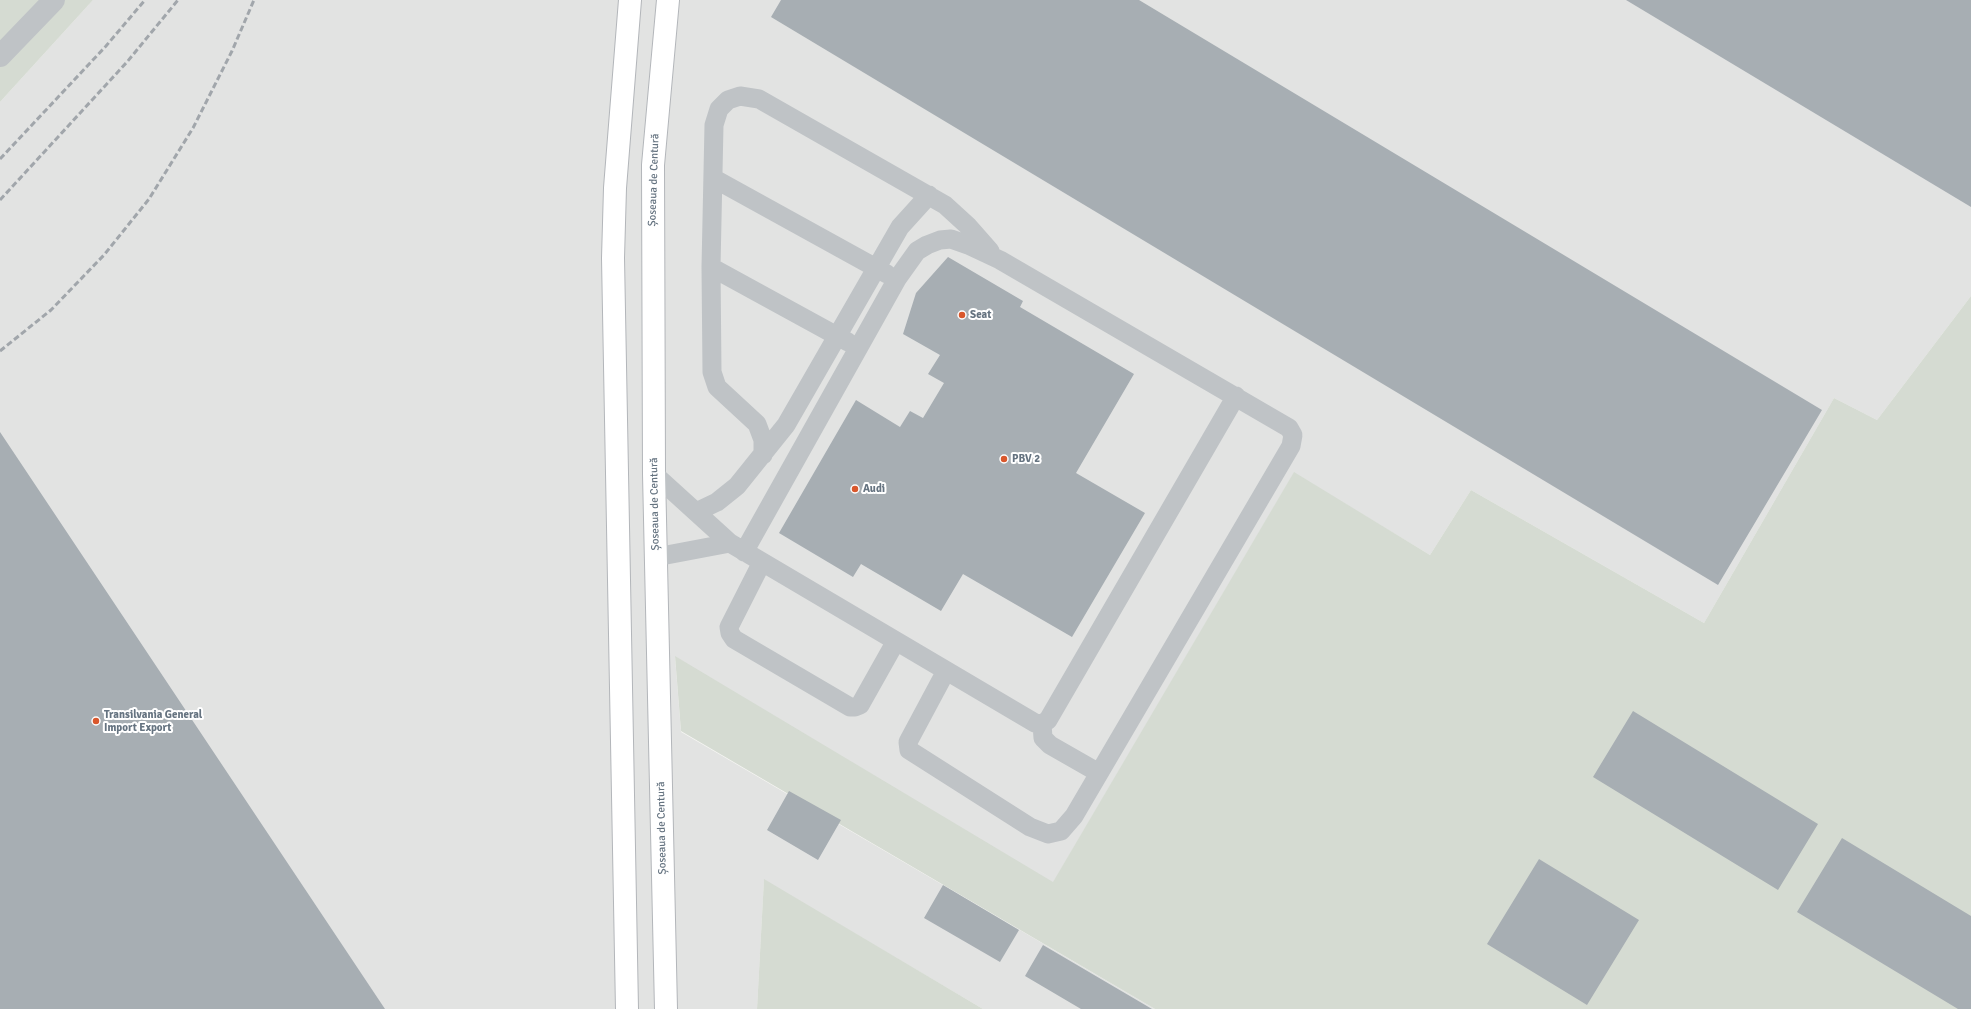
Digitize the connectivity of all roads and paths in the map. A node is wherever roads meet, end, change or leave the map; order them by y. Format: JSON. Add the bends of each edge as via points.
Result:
{"nodes":[{"id":1,"x":54,"y":0,"type":"edge"},
{"id":2,"x":630,"y":0,"type":"edge"},
{"id":3,"x":668,"y":0,"type":"edge"},
{"id":4,"x":0,"y":56,"type":"edge"},
{"id":5,"x":713,"y":178,"type":"junction"},
{"id":6,"x":929,"y":195,"type":"junction"},
{"id":7,"x":1000,"y":260,"type":"junction"},
{"id":8,"x":711,"y":267,"type":"junction"},
{"id":9,"x":876,"y":268,"type":"junction"},
{"id":10,"x":897,"y":279,"type":"junction"},
{"id":11,"x":838,"y":336,"type":"junction"},
{"id":12,"x":859,"y":348,"type":"junction"},
{"id":13,"x":1236,"y":396,"type":"junction"},
{"id":14,"x":763,"y":455,"type":"junction"},
{"id":15,"x":654,"y":474,"type":"junction"},
{"id":16,"x":696,"y":512,"type":"junction"},
{"id":17,"x":737,"y":547,"type":"junction"},
{"id":18,"x":656,"y":557,"type":"junction"},
{"id":19,"x":762,"y":562,"type":"junction"},
{"id":20,"x":896,"y":641,"type":"junction"},
{"id":21,"x":946,"y":671,"type":"junction"},
{"id":22,"x":1042,"y":724,"type":"junction"},
{"id":23,"x":1099,"y":773,"type":"junction"},
{"id":24,"x":627,"y":1009,"type":"edge"},
{"id":25,"x":666,"y":1009,"type":"edge"}],
"edges":[{"from":1,"to":4,"type":"street"},
{"from":2,"to":24,"type":"main road","via":[[615,188],[613,258]]},
{"from":3,"to":15,"type":"main road","name":"Șoseaua de Centură","via":[[653,165]]},
{"from":5,"to":6,"type":"lane","via":[[714,125],[719,109],[728,100],[740,96],[759,99]]},
{"from":5,"to":8,"type":"lane"},
{"from":5,"to":9,"type":"lane"},
{"from":6,"to":7,"type":"lane","via":[[945,205],[968,226]]},
{"from":6,"to":9,"type":"lane","via":[[900,227]]},
{"from":7,"to":10,"type":"lane","via":[[951,239],[940,240],[917,251]]},
{"from":7,"to":13,"type":"lane"},
{"from":8,"to":11,"type":"lane"},
{"from":8,"to":14,"type":"lane","via":[[712,372],[717,387],[757,424],[763,440]]},
{"from":9,"to":10,"type":"lane"},
{"from":9,"to":11,"type":"lane"},
{"from":10,"to":12,"type":"lane"},
{"from":11,"to":12,"type":"lane"},
{"from":11,"to":14,"type":"lane","via":[[786,425]]},
{"from":12,"to":17,"type":"lane"},
{"from":13,"to":22,"type":"lane","via":[[1048,720]]},
{"from":13,"to":23,"type":"lane","via":[[1289,428],[1293,435],[1291,446]]},
{"from":14,"to":16,"type":"lane","via":[[737,486],[718,502]]},
{"from":15,"to":16,"type":"lane"},
{"from":15,"to":18,"type":"main road","name":"Șoseaua de Centură"},
{"from":16,"to":17,"type":"lane"},
{"from":17,"to":18,"type":"lane"},
{"from":17,"to":19,"type":"lane"},
{"from":18,"to":25,"type":"main road","name":"Șoseaua de Centură"},
{"from":19,"to":20,"type":"lane"},
{"from":19,"to":20,"type":"lane","via":[[729,627],[734,639],[850,707],[860,705]]},
{"from":20,"to":21,"type":"lane"},
{"from":21,"to":22,"type":"lane","via":[[1035,723]]},
{"from":21,"to":23,"type":"lane","via":[[908,742],[909,750],[925,761],[1030,827],[1048,834],[1061,831],[1074,816]]},
{"from":22,"to":23,"type":"lane","via":[[1043,738],[1050,745]]}]}
